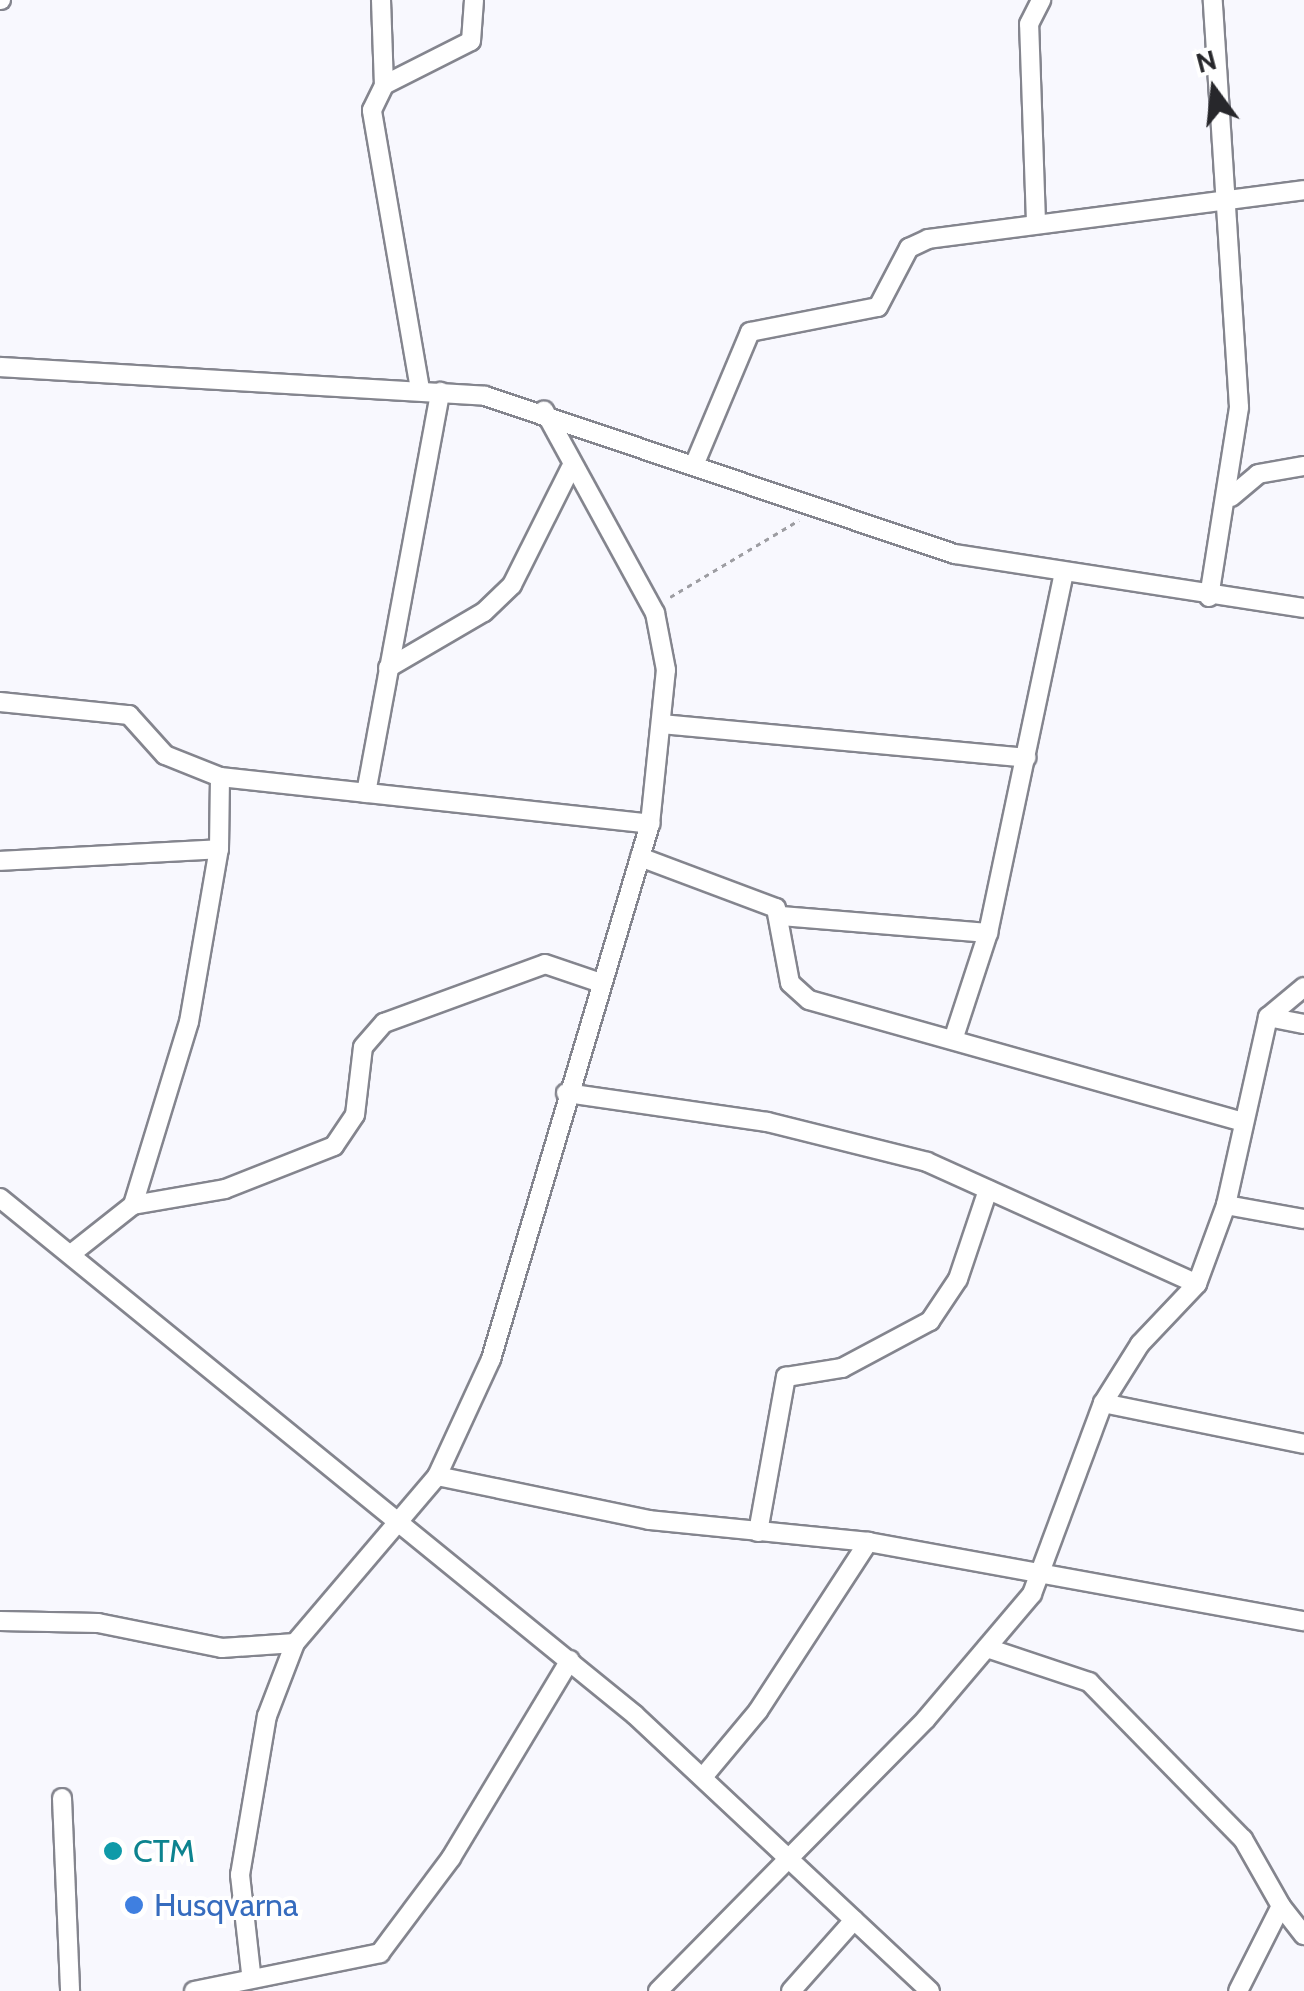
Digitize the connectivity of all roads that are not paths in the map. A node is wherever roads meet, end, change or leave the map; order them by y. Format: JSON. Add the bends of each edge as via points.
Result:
{"nodes":[{"id":1,"x":381,"y":0,"type":"edge"},
{"id":2,"x":474,"y":0,"type":"edge"},
{"id":3,"x":1040,"y":0,"type":"edge"},
{"id":4,"x":1213,"y":0,"type":"edge"},
{"id":5,"x":384,"y":85,"type":"junction"},
{"id":6,"x":1304,"y":190,"type":"edge"},
{"id":7,"x":1230,"y":202,"type":"junction"},
{"id":8,"x":1036,"y":222,"type":"junction"},
{"id":9,"x":0,"y":367,"type":"edge"},
{"id":10,"x":420,"y":389,"type":"junction"},
{"id":11,"x":440,"y":392,"type":"junction"},
{"id":12,"x":544,"y":410,"type":"junction"},
{"id":13,"x":695,"y":462,"type":"junction"},
{"id":14,"x":1304,"y":466,"type":"edge"},
{"id":15,"x":570,"y":469,"type":"junction"},
{"id":16,"x":1228,"y":502,"type":"junction"},
{"id":17,"x":1064,"y":573,"type":"junction"},
{"id":18,"x":1209,"y":597,"type":"junction"},
{"id":19,"x":1304,"y":608,"type":"edge"},
{"id":20,"x":388,"y":668,"type":"junction"},
{"id":21,"x":0,"y":702,"type":"edge"},
{"id":22,"x":662,"y":724,"type":"junction"},
{"id":23,"x":1026,"y":758,"type":"junction"},
{"id":24,"x":220,"y":777,"type":"junction"},
{"id":25,"x":366,"y":793,"type":"junction"},
{"id":26,"x":650,"y":824,"type":"junction"},
{"id":27,"x":218,"y":849,"type":"junction"},
{"id":28,"x":640,"y":857,"type":"junction"},
{"id":29,"x":0,"y":861,"type":"edge"},
{"id":30,"x":781,"y":916,"type":"junction"},
{"id":31,"x":988,"y":933,"type":"junction"},
{"id":32,"x":598,"y":982,"type":"junction"},
{"id":33,"x":1304,"y":987,"type":"edge"},
{"id":34,"x":1268,"y":1017,"type":"junction"},
{"id":35,"x":1304,"y":1024,"type":"edge"},
{"id":36,"x":955,"y":1034,"type":"junction"},
{"id":37,"x":566,"y":1093,"type":"junction"},
{"id":38,"x":1239,"y":1121,"type":"junction"},
{"id":39,"x":988,"y":1190,"type":"junction"},
{"id":40,"x":0,"y":1198,"type":"edge"},
{"id":41,"x":133,"y":1205,"type":"junction"},
{"id":42,"x":1226,"y":1205,"type":"junction"},
{"id":43,"x":1304,"y":1219,"type":"edge"},
{"id":44,"x":71,"y":1254,"type":"junction"},
{"id":45,"x":1196,"y":1284,"type":"junction"},
{"id":46,"x":1103,"y":1404,"type":"junction"},
{"id":47,"x":1304,"y":1444,"type":"edge"},
{"id":48,"x":437,"y":1476,"type":"junction"},
{"id":49,"x":398,"y":1521,"type":"junction"},
{"id":50,"x":758,"y":1532,"type":"junction"},
{"id":51,"x":868,"y":1542,"type":"junction"},
{"id":52,"x":1039,"y":1575,"type":"junction"},
{"id":53,"x":0,"y":1620,"type":"edge"},
{"id":54,"x":1304,"y":1620,"type":"edge"},
{"id":55,"x":295,"y":1642,"type":"junction"},
{"id":56,"x":987,"y":1648,"type":"junction"},
{"id":57,"x":570,"y":1660,"type":"junction"},
{"id":58,"x":703,"y":1777,"type":"junction"},
{"id":59,"x":62,"y":1798,"type":"dead end"},
{"id":60,"x":785,"y":1856,"type":"junction"},
{"id":61,"x":1281,"y":1906,"type":"junction"},
{"id":62,"x":854,"y":1920,"type":"junction"},
{"id":63,"x":1304,"y":1935,"type":"edge"},
{"id":64,"x":251,"y":1973,"type":"junction"},
{"id":65,"x":70,"y":1991,"type":"edge"},
{"id":66,"x":194,"y":1991,"type":"edge"},
{"id":67,"x":658,"y":1991,"type":"edge"},
{"id":68,"x":791,"y":1991,"type":"edge"},
{"id":69,"x":930,"y":1991,"type":"edge"},
{"id":70,"x":1238,"y":1991,"type":"edge"}],
"edges":[{"from":1,"to":5,"type":"street"},
{"from":2,"to":5,"type":"street","via":[[471,42]]},
{"from":3,"to":8,"type":"street","via":[[1030,24]]},
{"from":4,"to":7,"type":"street"},
{"from":5,"to":10,"type":"street","via":[[373,138]]},
{"from":6,"to":7,"type":"street"},
{"from":7,"to":8,"type":"street"},
{"from":7,"to":16,"type":"street","via":[[1238,408]]},
{"from":8,"to":13,"type":"street","via":[[963,230],[909,248],[890,296],[863,313],[750,332]]},
{"from":9,"to":10,"type":"street"},
{"from":10,"to":11,"type":"street"},
{"from":11,"to":12,"type":"street"},
{"from":11,"to":20,"type":"street"},
{"from":12,"to":13,"type":"street"},
{"from":12,"to":15,"type":"street"},
{"from":13,"to":17,"type":"street","via":[[922,545]]},
{"from":14,"to":16,"type":"street","via":[[1258,474]]},
{"from":15,"to":20,"type":"street","via":[[512,585]]},
{"from":15,"to":22,"type":"street","via":[[655,613],[666,670]]},
{"from":16,"to":18,"type":"street"},
{"from":17,"to":18,"type":"street"},
{"from":17,"to":23,"type":"street"},
{"from":18,"to":19,"type":"street"},
{"from":20,"to":25,"type":"street"},
{"from":21,"to":24,"type":"street","via":[[129,714],[165,755]]},
{"from":22,"to":23,"type":"street"},
{"from":22,"to":26,"type":"street"},
{"from":23,"to":31,"type":"street"},
{"from":24,"to":25,"type":"street"},
{"from":24,"to":27,"type":"street"},
{"from":25,"to":26,"type":"street"},
{"from":26,"to":28,"type":"street"},
{"from":27,"to":29,"type":"street"},
{"from":27,"to":41,"type":"street","via":[[189,1022]]},
{"from":28,"to":30,"type":"street","via":[[762,899]]},
{"from":28,"to":32,"type":"street"},
{"from":30,"to":31,"type":"street"},
{"from":30,"to":36,"type":"street","via":[[795,993]]},
{"from":31,"to":36,"type":"street"},
{"from":32,"to":37,"type":"street"},
{"from":32,"to":41,"type":"street","via":[[545,964],[384,1022],[363,1047],[355,1115],[334,1146],[225,1189]]},
{"from":33,"to":34,"type":"street"},
{"from":34,"to":35,"type":"street"},
{"from":34,"to":38,"type":"street"},
{"from":36,"to":38,"type":"street","via":[[1164,1106]]},
{"from":37,"to":39,"type":"street","via":[[767,1122],[928,1162]]},
{"from":37,"to":48,"type":"street","via":[[515,1294]]},
{"from":38,"to":42,"type":"street"},
{"from":39,"to":45,"type":"street"},
{"from":39,"to":50,"type":"street","via":[[958,1279],[930,1321],[842,1368],[786,1377]]},
{"from":40,"to":44,"type":"street"},
{"from":41,"to":44,"type":"street"},
{"from":42,"to":43,"type":"street"},
{"from":42,"to":45,"type":"street"},
{"from":44,"to":49,"type":"street"},
{"from":45,"to":46,"type":"street","via":[[1140,1344]]},
{"from":46,"to":47,"type":"street"},
{"from":46,"to":52,"type":"street"},
{"from":48,"to":49,"type":"street"},
{"from":48,"to":50,"type":"street"},
{"from":49,"to":55,"type":"street"},
{"from":49,"to":57,"type":"street"},
{"from":50,"to":51,"type":"street"},
{"from":51,"to":52,"type":"street"},
{"from":51,"to":58,"type":"street","via":[[758,1711]]},
{"from":52,"to":54,"type":"street"},
{"from":52,"to":56,"type":"street"},
{"from":53,"to":55,"type":"street","via":[[98,1623],[222,1648]]},
{"from":55,"to":64,"type":"street","via":[[266,1716],[240,1875]]},
{"from":56,"to":60,"type":"street"},
{"from":56,"to":61,"type":"street","via":[[1039,1658],[1110,1699],[1243,1840]]},
{"from":57,"to":58,"type":"street"},
{"from":57,"to":64,"type":"street","via":[[452,1858],[380,1953],[322,1971]]},
{"from":58,"to":60,"type":"street"},
{"from":59,"to":65,"type":"street"},
{"from":60,"to":62,"type":"street"},
{"from":60,"to":67,"type":"street"},
{"from":61,"to":63,"type":"street"},
{"from":61,"to":70,"type":"street"},
{"from":62,"to":68,"type":"street"},
{"from":62,"to":69,"type":"street"},
{"from":64,"to":66,"type":"street"}]}
